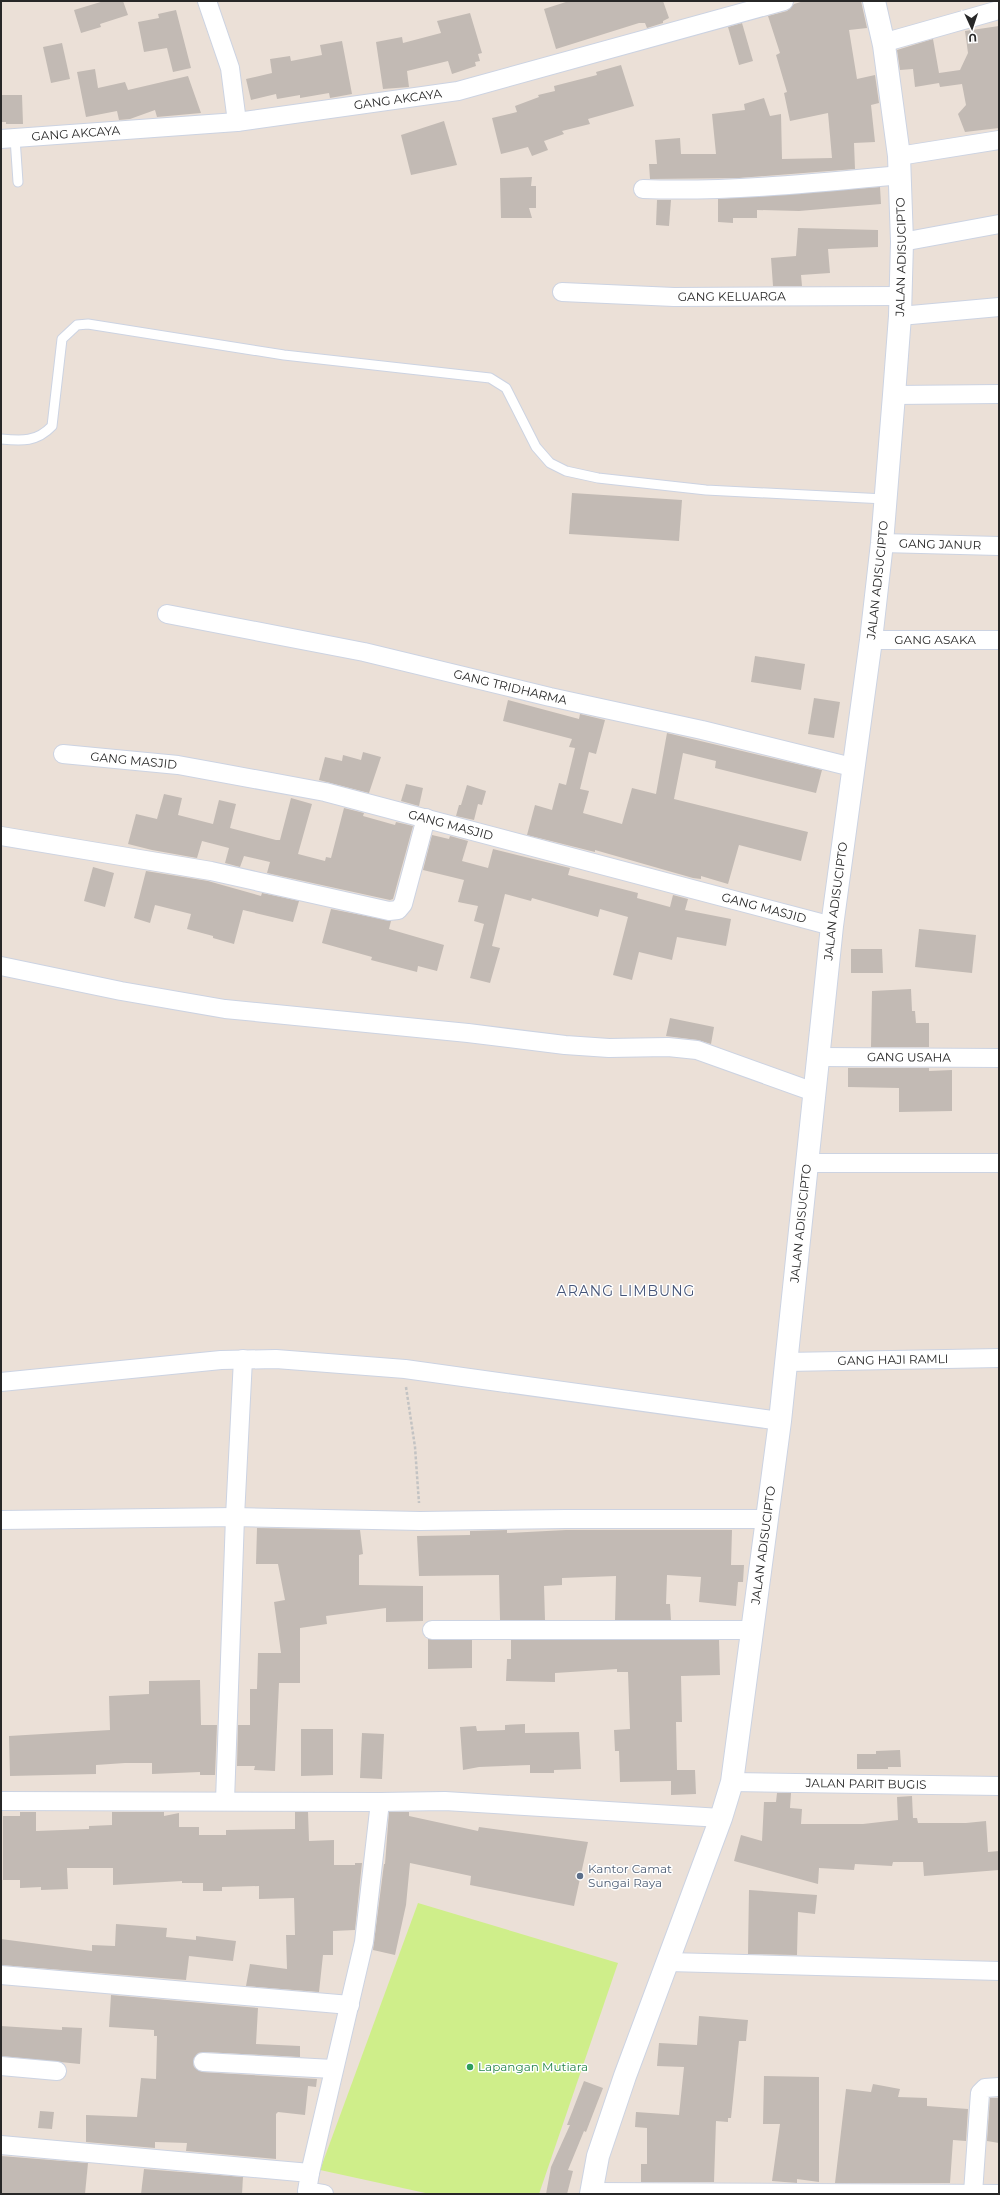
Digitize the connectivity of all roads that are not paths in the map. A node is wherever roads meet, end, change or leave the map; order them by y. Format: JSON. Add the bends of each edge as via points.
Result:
{"nodes":[{"id":1,"x":207,"y":1,"type":"edge"},
{"id":2,"x":784,"y":1,"type":"edge"},
{"id":3,"x":874,"y":1,"type":"edge"},
{"id":4,"x":999,"y":10,"type":"edge"},
{"id":5,"x":884,"y":45,"type":"junction"},
{"id":6,"x":237,"y":122,"type":"junction"},
{"id":7,"x":8,"y":138,"type":"edge"},
{"id":8,"x":999,"y":140,"type":"edge"},
{"id":9,"x":900,"y":165,"type":"junction"},
{"id":10,"x":18,"y":182,"type":"dead end"},
{"id":11,"x":643,"y":189,"type":"dead end"},
{"id":12,"x":999,"y":224,"type":"edge"},
{"id":13,"x":902,"y":242,"type":"junction"},
{"id":14,"x":562,"y":292,"type":"dead end"},
{"id":15,"x":901,"y":306,"type":"junction"},
{"id":16,"x":999,"y":306,"type":"edge"},
{"id":17,"x":999,"y":394,"type":"edge"},
{"id":18,"x":894,"y":395,"type":"junction"},
{"id":19,"x":1,"y":439,"type":"edge"},
{"id":20,"x":885,"y":499,"type":"junction"},
{"id":21,"x":882,"y":543,"type":"junction"},
{"id":22,"x":999,"y":546,"type":"edge"},
{"id":23,"x":167,"y":614,"type":"dead end"},
{"id":24,"x":871,"y":640,"type":"junction"},
{"id":25,"x":999,"y":640,"type":"edge"},
{"id":26,"x":63,"y":754,"type":"dead end"},
{"id":27,"x":852,"y":767,"type":"junction"},
{"id":28,"x":426,"y":818,"type":"junction"},
{"id":29,"x":1,"y":836,"type":"edge"},
{"id":30,"x":832,"y":926,"type":"junction"},
{"id":31,"x":1,"y":966,"type":"edge"},
{"id":32,"x":818,"y":1057,"type":"junction"},
{"id":33,"x":999,"y":1058,"type":"edge"},
{"id":34,"x":814,"y":1092,"type":"junction"},
{"id":35,"x":807,"y":1163,"type":"junction"},
{"id":36,"x":999,"y":1163,"type":"edge"},
{"id":37,"x":999,"y":1358,"type":"edge"},
{"id":38,"x":243,"y":1359,"type":"junction"},
{"id":39,"x":786,"y":1362,"type":"junction"},
{"id":40,"x":1,"y":1382,"type":"edge"},
{"id":41,"x":780,"y":1421,"type":"junction"},
{"id":42,"x":235,"y":1517,"type":"junction"},
{"id":43,"x":766,"y":1519,"type":"junction"},
{"id":44,"x":1,"y":1520,"type":"edge"},
{"id":45,"x":432,"y":1630,"type":"dead end"},
{"id":46,"x":752,"y":1630,"type":"junction"},
{"id":47,"x":999,"y":1786,"type":"edge"},
{"id":48,"x":727,"y":1800,"type":"junction"},
{"id":49,"x":1,"y":1801,"type":"edge"},
{"id":50,"x":225,"y":1801,"type":"junction"},
{"id":51,"x":380,"y":1802,"type":"junction"},
{"id":52,"x":668,"y":1962,"type":"junction"},
{"id":53,"x":999,"y":1971,"type":"edge"},
{"id":54,"x":1,"y":1976,"type":"edge"},
{"id":55,"x":350,"y":2005,"type":"junction"},
{"id":56,"x":203,"y":2062,"type":"dead end"},
{"id":57,"x":1,"y":2066,"type":"edge"},
{"id":58,"x":333,"y":2069,"type":"junction"},
{"id":59,"x":58,"y":2071,"type":"dead end"},
{"id":60,"x":999,"y":2087,"type":"edge"},
{"id":61,"x":1,"y":2145,"type":"edge"},
{"id":62,"x":312,"y":2188,"type":"edge"},
{"id":63,"x":591,"y":2193,"type":"edge"},
{"id":64,"x":973,"y":2193,"type":"edge"},
{"id":65,"x":999,"y":2194,"type":"edge"}],
"edges":[{"from":1,"to":6,"type":"street","via":[[230,68]]},
{"from":2,"to":6,"type":"street","name":"GANG AKCAYA","via":[[458,91]]},
{"from":3,"to":5,"type":"main road","name":"JALAN ADISUCIPTO"},
{"from":4,"to":5,"type":"street","via":[[893,40]]},
{"from":5,"to":9,"type":"main road","name":"JALAN ADISUCIPTO"},
{"from":6,"to":7,"type":"street","name":"GANG AKCAYA"},
{"from":7,"to":10,"type":"lane"},
{"from":8,"to":9,"type":"street"},
{"from":9,"to":11,"type":"street","via":[[808,184]]},
{"from":9,"to":13,"type":"main road","name":"JALAN ADISUCIPTO"},
{"from":12,"to":13,"type":"street"},
{"from":13,"to":15,"type":"main road","name":"JALAN ADISUCIPTO"},
{"from":14,"to":15,"type":"street","name":"GANG KELUARGA"},
{"from":15,"to":16,"type":"street","name":"GANG KELUARGA"},
{"from":15,"to":18,"type":"main road","name":"JALAN ADISUCIPTO"},
{"from":17,"to":18,"type":"street"},
{"from":18,"to":20,"type":"main road","name":"JALAN ADISUCIPTO"},
{"from":19,"to":20,"type":"lane","via":[[31,439],[43,435],[52,426],[62,338],[77,325],[88,324],[284,355],[490,378],[506,388],[536,447],[550,463],[566,472],[706,490]]},
{"from":20,"to":21,"type":"main road","name":"JALAN ADISUCIPTO"},
{"from":21,"to":22,"type":"street","name":"GANG JANUR"},
{"from":21,"to":24,"type":"main road","name":"JALAN ADISUCIPTO"},
{"from":23,"to":27,"type":"street","name":"GANG TRIDHARMA","via":[[364,652]]},
{"from":24,"to":25,"type":"street","name":"GANG ASAKA"},
{"from":24,"to":27,"type":"main road","name":"JALAN ADISUCIPTO"},
{"from":26,"to":28,"type":"street","name":"GANG MASJID","via":[[178,765],[233,774],[325,792]]},
{"from":27,"to":30,"type":"main road","name":"JALAN ADISUCIPTO"},
{"from":28,"to":29,"type":"street","via":[[403,904],[398,910],[389,911],[211,871]]},
{"from":28,"to":30,"type":"street","name":"GANG MASJID"},
{"from":30,"to":32,"type":"main road","name":"JALAN ADISUCIPTO"},
{"from":31,"to":34,"type":"street","via":[[225,1009],[565,1045],[697,1050]]},
{"from":32,"to":33,"type":"street","name":"GANG USAHA"},
{"from":32,"to":34,"type":"main road","name":"JALAN ADISUCIPTO"},
{"from":34,"to":35,"type":"main road","name":"JALAN ADISUCIPTO"},
{"from":35,"to":36,"type":"street"},
{"from":35,"to":39,"type":"main road","name":"JALAN ADISUCIPTO"},
{"from":37,"to":39,"type":"street","name":"GANG HAJI RAMLI"},
{"from":38,"to":40,"type":"street"},
{"from":38,"to":41,"type":"street","via":[[276,1359],[405,1369]]},
{"from":38,"to":42,"type":"street"},
{"from":39,"to":41,"type":"main road","name":"JALAN ADISUCIPTO"},
{"from":41,"to":43,"type":"main road","name":"JALAN ADISUCIPTO"},
{"from":42,"to":43,"type":"street","via":[[420,1522],[566,1518]]},
{"from":42,"to":44,"type":"street"},
{"from":42,"to":50,"type":"street"},
{"from":43,"to":46,"type":"main road","name":"JALAN ADISUCIPTO"},
{"from":45,"to":46,"type":"street"},
{"from":46,"to":48,"type":"main road","name":"JALAN ADISUCIPTO"},
{"from":47,"to":48,"type":"street","name":"JALAN PARIT BUGIS"},
{"from":48,"to":51,"type":"street","name":"JALAN PARIT BUGIS"},
{"from":48,"to":52,"type":"main road","name":"JALAN ADISUCIPTO"},
{"from":49,"to":50,"type":"street","name":"JALAN PARIT BUGIS"},
{"from":50,"to":51,"type":"street","name":"JALAN PARIT BUGIS"},
{"from":51,"to":55,"type":"street","via":[[364,1942]]},
{"from":52,"to":53,"type":"street"},
{"from":52,"to":63,"type":"main road","name":"JALAN ADISUCIPTO","via":[[598,2156]]},
{"from":54,"to":55,"type":"street"},
{"from":55,"to":58,"type":"street"},
{"from":56,"to":58,"type":"street"},
{"from":57,"to":59,"type":"street"},
{"from":58,"to":62,"type":"street"},
{"from":60,"to":64,"type":"street","via":[[985,2088],[980,2093]]},
{"from":61,"to":62,"type":"street"},
{"from":63,"to":64,"type":"street"},
{"from":64,"to":65,"type":"street"}]}
